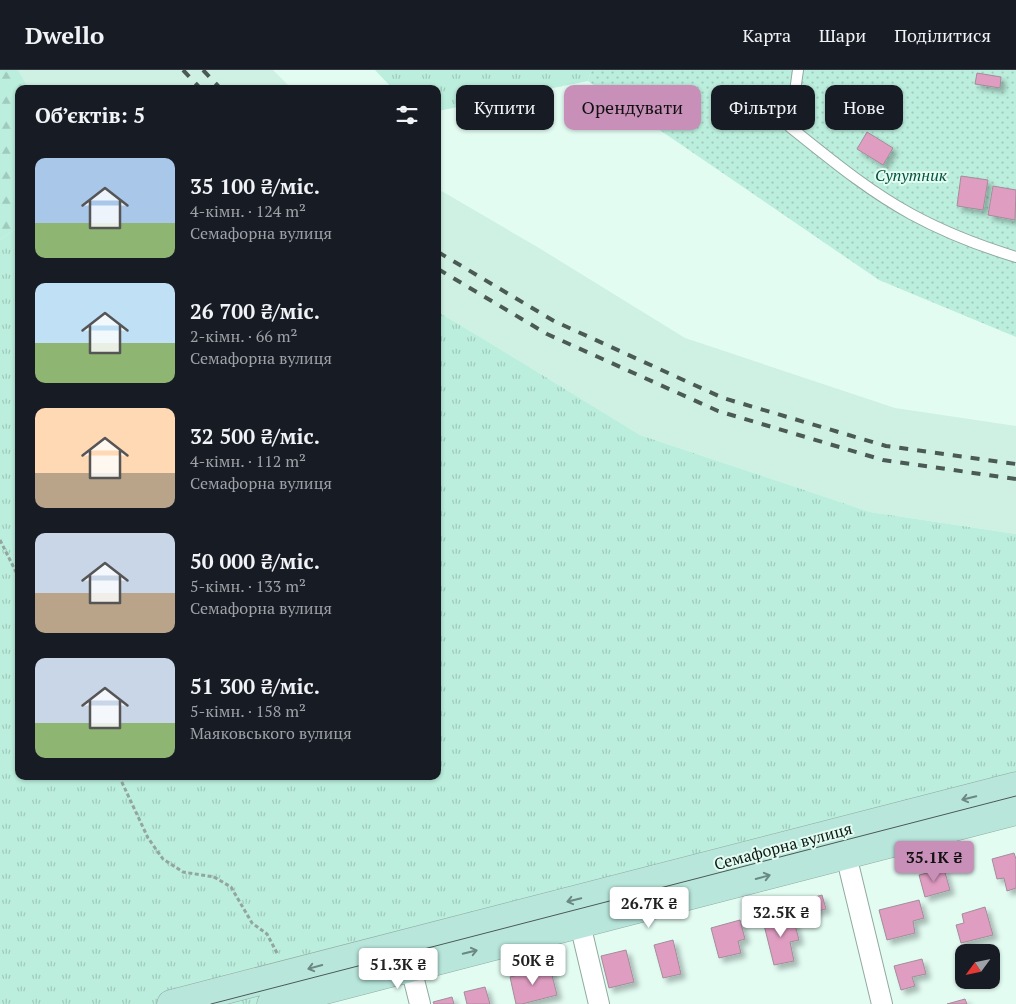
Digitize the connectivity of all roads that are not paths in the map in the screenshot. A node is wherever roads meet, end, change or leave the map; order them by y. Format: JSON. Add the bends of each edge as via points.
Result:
{"nodes":[{"id":1,"x":798,"y":70,"type":"edge"},
{"id":2,"x":1016,"y":257,"type":"edge"},
{"id":3,"x":1016,"y":786,"type":"edge"},
{"id":4,"x":1016,"y":811,"type":"edge"},
{"id":5,"x":846,"y":855,"type":"junction"},
{"id":6,"x":580,"y":924,"type":"junction"},
{"id":7,"x":411,"y":968,"type":"junction"},
{"id":8,"x":230,"y":997,"type":"edge"},
{"id":9,"x":171,"y":1004,"type":"edge"},
{"id":10,"x":271,"y":1004,"type":"edge"},
{"id":11,"x":420,"y":1004,"type":"edge"},
{"id":12,"x":599,"y":1004,"type":"edge"},
{"id":13,"x":882,"y":1004,"type":"edge"}],
"edges":[{"from":1,"to":2,"type":"lane","via":[[790,127],[852,176],[910,214],[972,243]]},
{"from":3,"to":8,"type":"main road","name":"Семафорна вулиця","one_way":true,"via":[[285,975]]},
{"from":4,"to":5,"type":"main road","name":"Семафорна вулиця"},
{"from":6,"to":5,"type":"main road","name":"Семафорна вулиця","one_way":true},
{"from":5,"to":13,"type":"street"},
{"from":7,"to":6,"type":"main road","name":"Семафорна вулиця","one_way":true},
{"from":6,"to":12,"type":"street"},
{"from":7,"to":10,"type":"main road","name":"Семафорна вулиця"},
{"from":7,"to":11,"type":"street"},
{"from":8,"to":9,"type":"main road","name":"Семафорна вулиця"}]}
